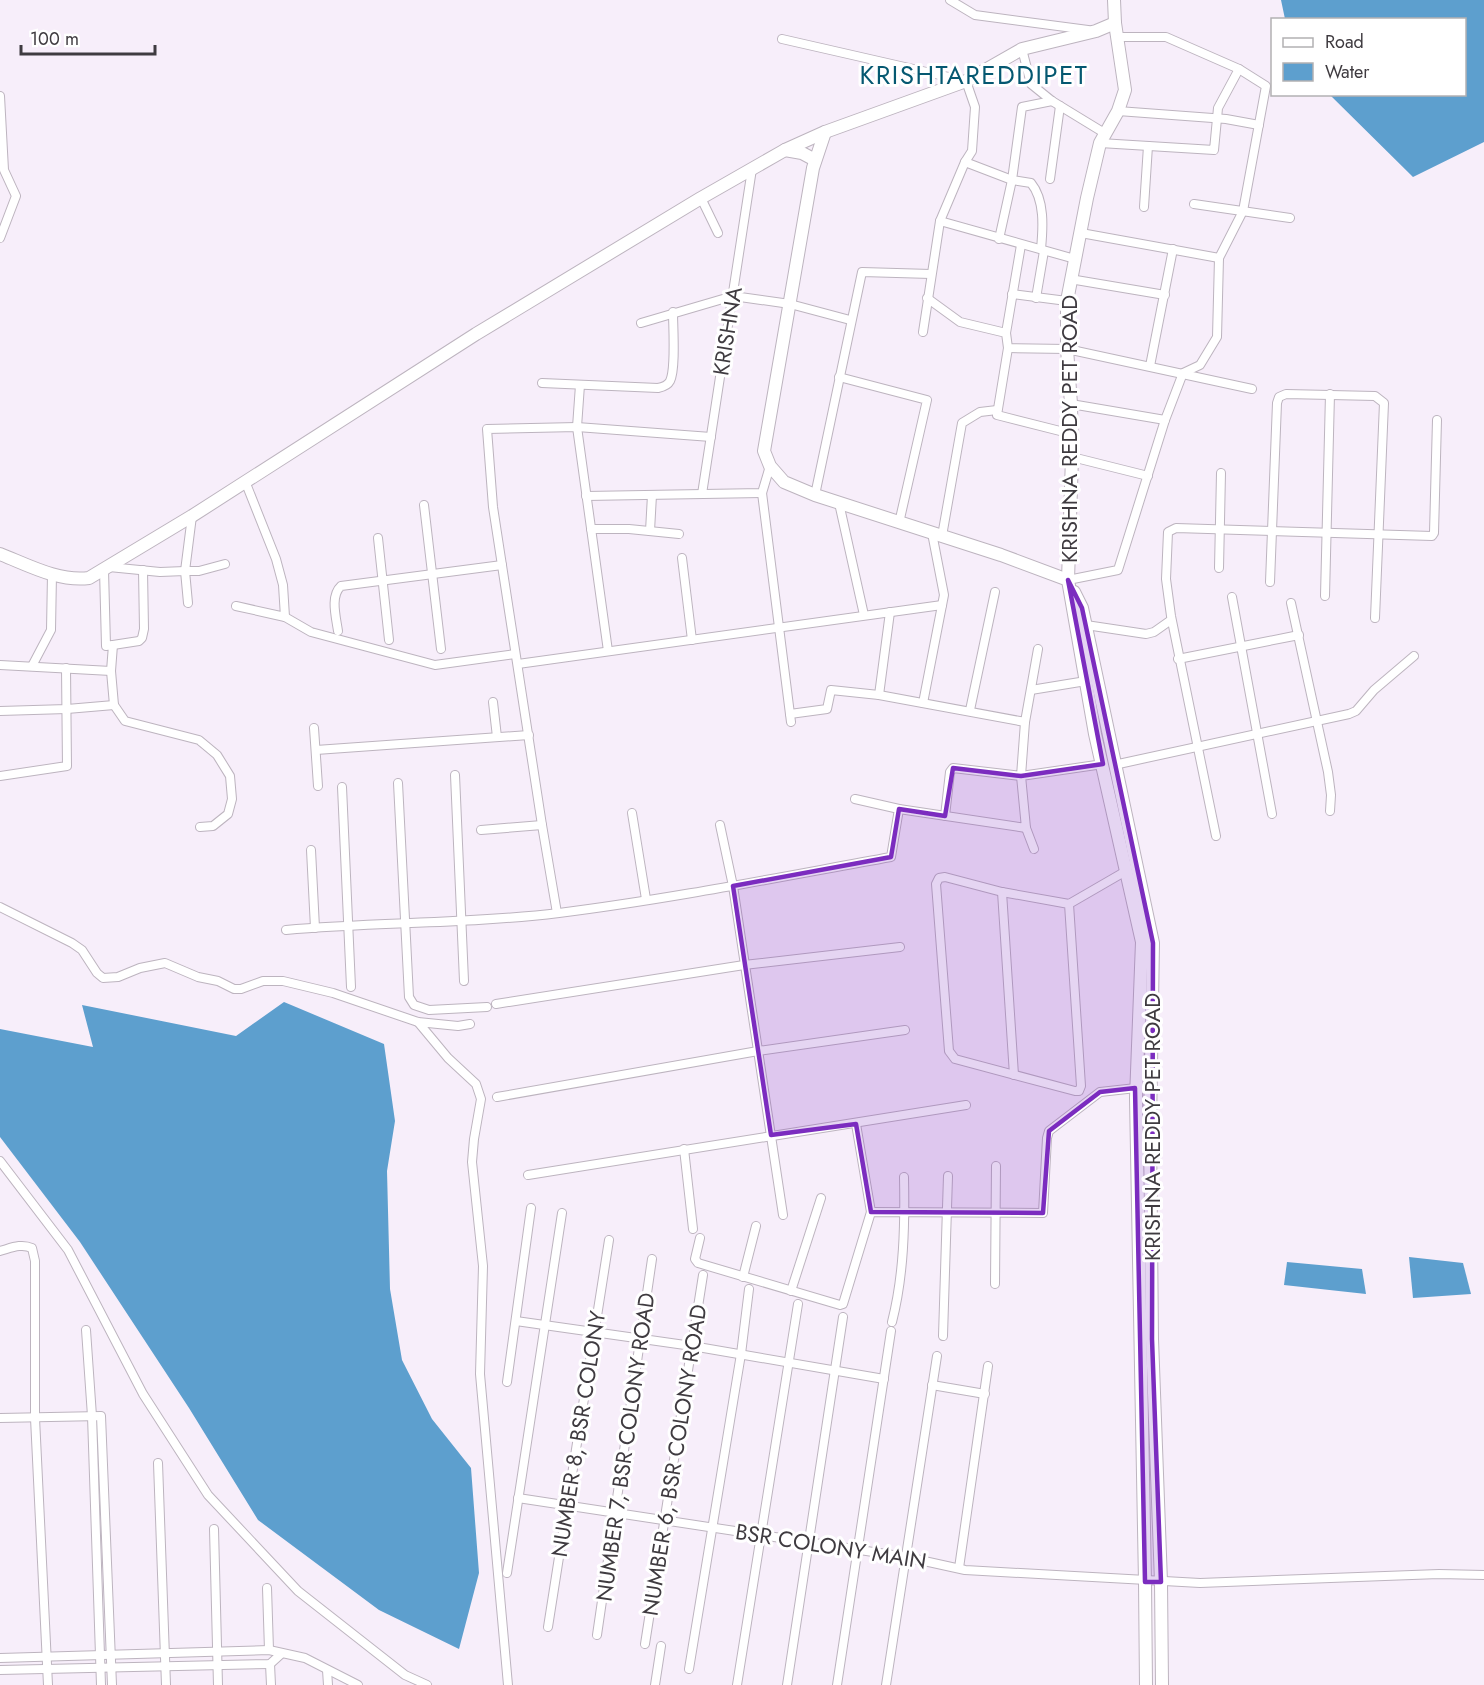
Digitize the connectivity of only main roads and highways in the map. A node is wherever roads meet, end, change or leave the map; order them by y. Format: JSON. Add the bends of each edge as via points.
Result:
{"nodes":[{"id":1,"x":1114,"y":0,"type":"edge"},
{"id":2,"x":1115,"y":23,"type":"junction"},
{"id":3,"x":825,"y":132,"type":"junction"},
{"id":4,"x":785,"y":150,"type":"junction"},
{"id":5,"x":815,"y":160,"type":"junction"},
{"id":6,"x":0,"y":554,"type":"edge"},
{"id":7,"x":1068,"y":580,"type":"junction"},
{"id":8,"x":1108,"y":765,"type":"junction"},
{"id":9,"x":1146,"y":1685,"type":"edge"},
{"id":10,"x":1162,"y":1685,"type":"edge"}],
"edges":[{"from":1,"to":2,"type":"main road","name":"KRISHNA REDDY PET ROAD"},
{"from":2,"to":3,"type":"main road","via":[[1022,49],[966,81]]},
{"from":2,"to":7,"type":"main road","name":"KRISHNA REDDY PET ROAD","via":[[1125,90],[1103,139],[1067,301],[1072,434]]},
{"from":3,"to":4,"type":"main road"},
{"from":3,"to":5,"type":"main road"},
{"from":4,"to":5,"type":"main road"},
{"from":4,"to":6,"type":"main road","via":[[476,334],[89,578],[75,580],[52,574]]},
{"from":5,"to":7,"type":"main road","via":[[764,451],[770,466],[784,482],[815,495]]},
{"from":7,"to":8,"type":"main road","name":"KRISHNA REDDY PET ROAD","via":[[1086,681]]},
{"from":7,"to":8,"type":"main road","name":"KRISHNA REDDY PET ROAD","via":[[1086,625]]},
{"from":8,"to":9,"type":"main road","name":"KRISHNA REDDY PET ROAD","via":[[1142,942],[1136,1088]]},
{"from":8,"to":10,"type":"main road","name":"KRISHNA REDDY PET ROAD","via":[[1153,943],[1152,1339]]}]}
